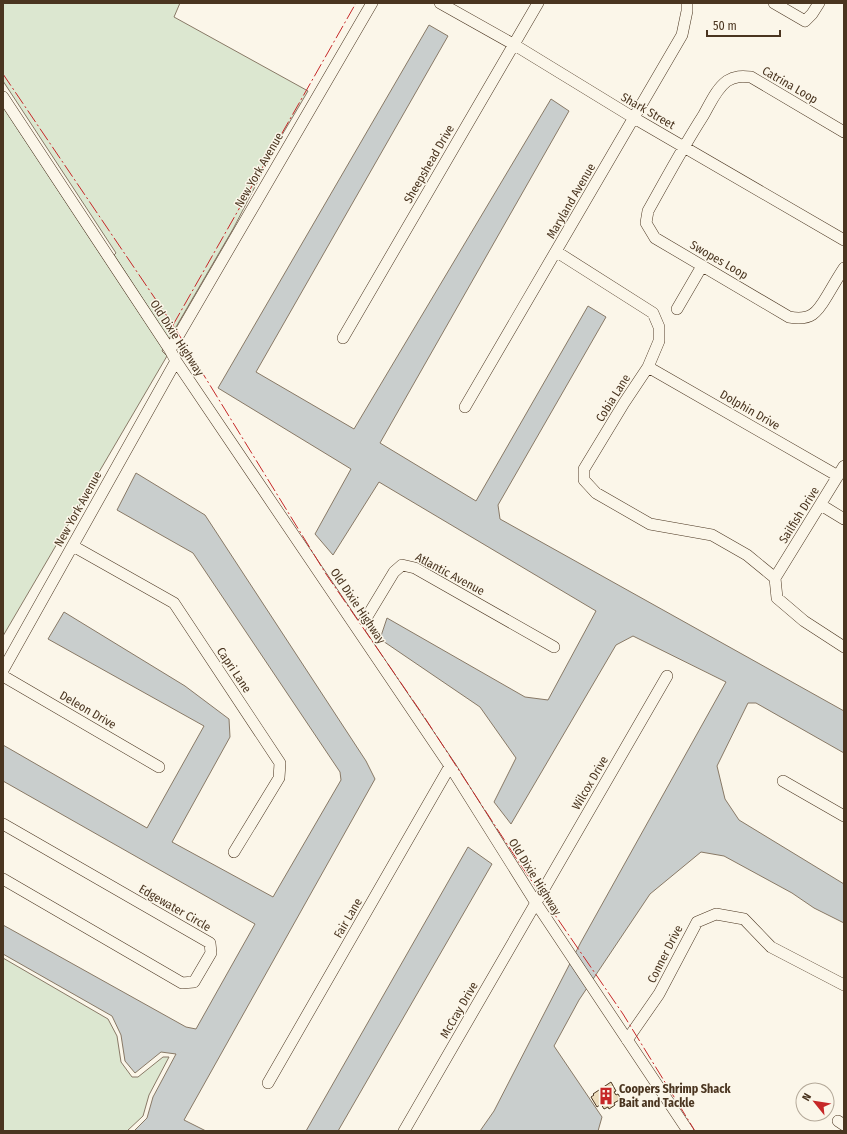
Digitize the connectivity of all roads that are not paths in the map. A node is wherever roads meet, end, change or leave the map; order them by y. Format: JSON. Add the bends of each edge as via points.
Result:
{"nodes":[{"id":1,"x":372,"y":3,"type":"edge"},
{"id":2,"x":440,"y":3,"type":"edge"},
{"id":3,"x":538,"y":3,"type":"edge"},
{"id":4,"x":687,"y":3,"type":"edge"},
{"id":5,"x":774,"y":3,"type":"edge"},
{"id":6,"x":819,"y":3,"type":"edge"},
{"id":7,"x":514,"y":44,"type":"junction"},
{"id":8,"x":3,"y":97,"type":"edge"},
{"id":9,"x":634,"y":118,"type":"junction"},
{"id":10,"x":844,"y":132,"type":"edge"},
{"id":11,"x":684,"y":146,"type":"junction"},
{"id":12,"x":844,"y":240,"type":"edge"},
{"id":13,"x":557,"y":252,"type":"junction"},
{"id":14,"x":702,"y":266,"type":"junction"},
{"id":15,"x":844,"y":268,"type":"edge"},
{"id":16,"x":677,"y":309,"type":"dead end"},
{"id":17,"x":343,"y":338,"type":"dead end"},
{"id":18,"x":170,"y":350,"type":"junction"},
{"id":19,"x":176,"y":361,"type":"junction"},
{"id":20,"x":648,"y":366,"type":"junction"},
{"id":21,"x":465,"y":407,"type":"dead end"},
{"id":22,"x":844,"y":466,"type":"edge"},
{"id":23,"x":838,"y":476,"type":"junction"},
{"id":24,"x":821,"y":505,"type":"junction"},
{"id":25,"x":844,"y":519,"type":"edge"},
{"id":26,"x":73,"y":546,"type":"junction"},
{"id":27,"x":775,"y":578,"type":"junction"},
{"id":28,"x":359,"y":630,"type":"junction"},
{"id":29,"x":554,"y":647,"type":"dead end"},
{"id":30,"x":844,"y":647,"type":"edge"},
{"id":31,"x":3,"y":670,"type":"edge"},
{"id":32,"x":3,"y":676,"type":"edge"},
{"id":33,"x":667,"y":676,"type":"dead end"},
{"id":34,"x":450,"y":766,"type":"junction"},
{"id":35,"x":159,"y":767,"type":"dead end"},
{"id":36,"x":783,"y":781,"type":"dead end"},
{"id":37,"x":844,"y":816,"type":"edge"},
{"id":38,"x":3,"y":824,"type":"edge"},
{"id":39,"x":234,"y":852,"type":"dead end"},
{"id":40,"x":3,"y":879,"type":"edge"},
{"id":41,"x":536,"y":903,"type":"junction"},
{"id":42,"x":844,"y":985,"type":"edge"},
{"id":43,"x":627,"y":1040,"type":"junction"},
{"id":44,"x":268,"y":1083,"type":"dead end"},
{"id":45,"x":404,"y":1131,"type":"edge"},
{"id":46,"x":688,"y":1131,"type":"edge"}],
"edges":[{"from":1,"to":18,"type":"street","name":"New York Avenue"},
{"from":2,"to":7,"type":"street","name":"Shark Street"},
{"from":3,"to":7,"type":"street","name":"Sheepshead Drive"},
{"from":4,"to":9,"type":"street","name":"Maryland Avenue","via":[[682,35]]},
{"from":5,"to":6,"type":"street","via":[[805,21]]},
{"from":7,"to":9,"type":"street","name":"Shark Street"},
{"from":7,"to":17,"type":"street","name":"Sheepshead Drive"},
{"from":8,"to":18,"type":"street","name":"Old Dixie Highway"},
{"from":9,"to":11,"type":"street","name":"Shark Street"},
{"from":9,"to":13,"type":"street","name":"Maryland Avenue"},
{"from":10,"to":11,"type":"street","name":"Catrina Loop","via":[[750,78],[742,76],[734,77],[718,90]]},
{"from":11,"to":12,"type":"street","name":"Shark Street"},
{"from":11,"to":14,"type":"street","name":"Swopes Loop","via":[[648,211],[646,223],[656,238]]},
{"from":13,"to":20,"type":"street","name":"Cobia Lane","via":[[653,313],[659,327],[659,340]]},
{"from":13,"to":21,"type":"street","name":"Maryland Avenue"},
{"from":14,"to":15,"type":"street","name":"Swopes Loop","via":[[789,317],[799,318],[818,311]]},
{"from":14,"to":16,"type":"street"},
{"from":18,"to":19,"type":"street","name":"Old Dixie Highway"},
{"from":19,"to":26,"type":"street","name":"New York Avenue"},
{"from":19,"to":28,"type":"street","name":"Old Dixie Highway"},
{"from":20,"to":23,"type":"street","name":"Dolphin Drive"},
{"from":20,"to":27,"type":"street","name":"Cobia Lane","via":[[584,469],[584,480],[596,493],[650,524],[712,535],[747,555]]},
{"from":22,"to":23,"type":"street","name":"Sailfish Drive"},
{"from":23,"to":24,"type":"street","name":"Sailfish Drive"},
{"from":24,"to":25,"type":"street"},
{"from":24,"to":27,"type":"street","name":"Sailfish Drive"},
{"from":26,"to":31,"type":"street","name":"New York Avenue"},
{"from":26,"to":39,"type":"street","name":"Capri Lane","via":[[174,604],[280,763],[279,778]]},
{"from":27,"to":30,"type":"street","via":[[777,598],[804,621]]},
{"from":28,"to":29,"type":"street","name":"Atlantic Avenue","via":[[394,572],[402,564],[415,568]]},
{"from":28,"to":34,"type":"street","name":"Old Dixie Highway"},
{"from":32,"to":35,"type":"street","name":"Deleon Drive"},
{"from":33,"to":41,"type":"street","name":"Wilcox Drive"},
{"from":34,"to":41,"type":"street","name":"Old Dixie Highway"},
{"from":34,"to":44,"type":"street","name":"Fair Lane"},
{"from":36,"to":37,"type":"street"},
{"from":38,"to":40,"type":"street","name":"Edgewater Circle","via":[[210,943],[211,953],[194,982],[182,983]]},
{"from":41,"to":43,"type":"street","name":"Old Dixie Highway"},
{"from":41,"to":45,"type":"street","name":"McCray Drive"},
{"from":42,"to":43,"type":"street","name":"Conner Drive","via":[[771,946],[744,919],[716,914],[697,922],[659,994]]},
{"from":43,"to":46,"type":"street","name":"Old Dixie Highway"}]}
